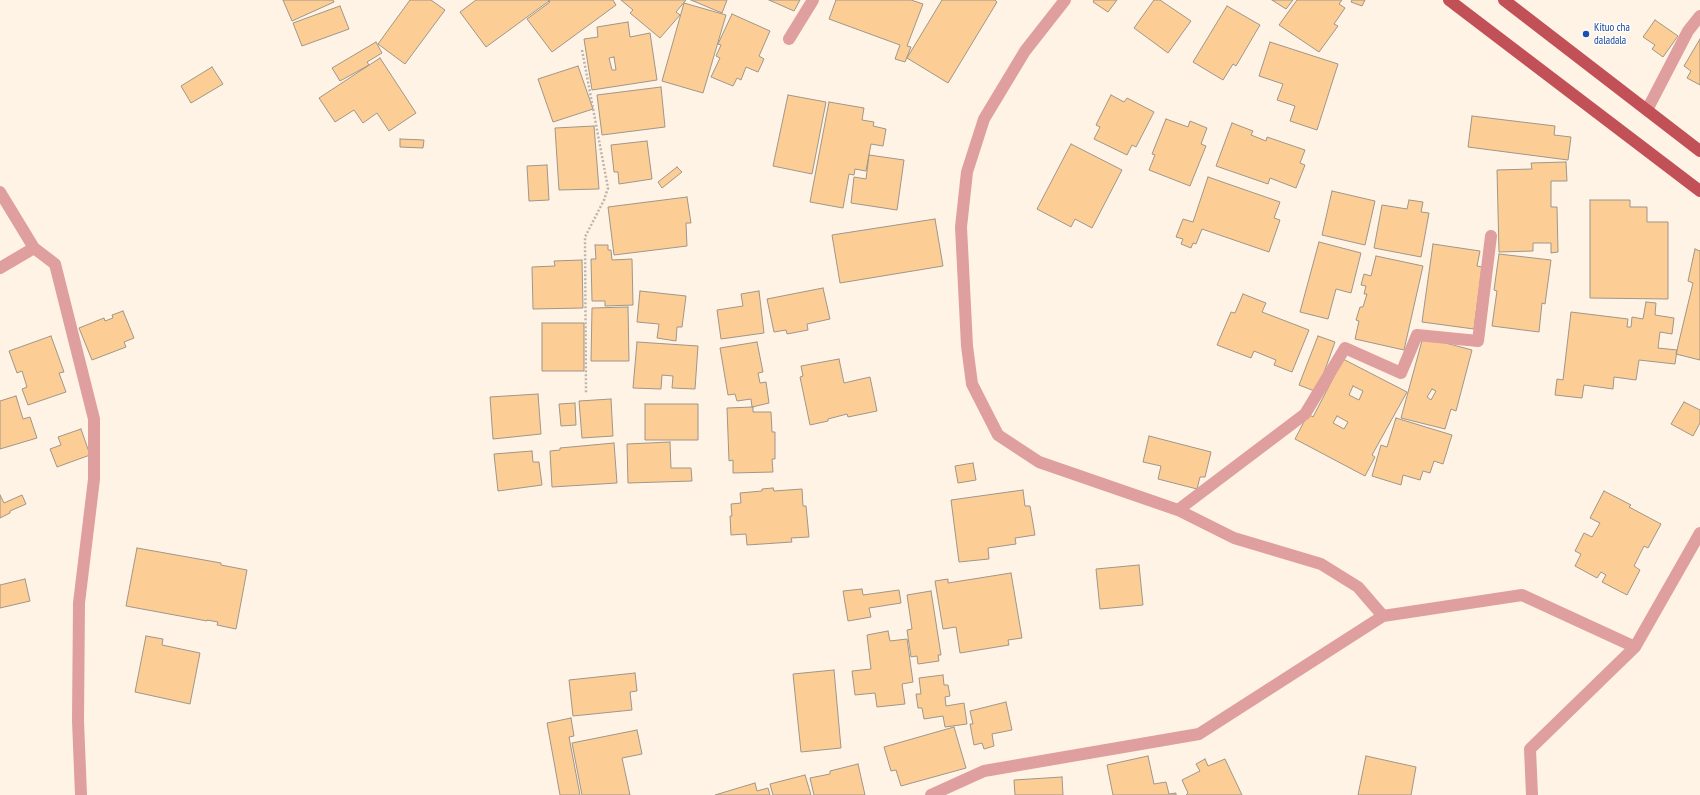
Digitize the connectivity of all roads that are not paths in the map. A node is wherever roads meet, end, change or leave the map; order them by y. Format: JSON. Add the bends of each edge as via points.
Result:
{"nodes":[{"id":1,"x":812,"y":0,"type":"edge"},
{"id":2,"x":1065,"y":0,"type":"edge"},
{"id":3,"x":1449,"y":0,"type":"edge"},
{"id":4,"x":1504,"y":0,"type":"edge"},
{"id":5,"x":1700,"y":16,"type":"edge"},
{"id":6,"x":789,"y":39,"type":"dead end"},
{"id":7,"x":1647,"y":110,"type":"junction"},
{"id":8,"x":1700,"y":151,"type":"edge"},
{"id":9,"x":1700,"y":191,"type":"edge"},
{"id":10,"x":0,"y":192,"type":"edge"},
{"id":11,"x":1491,"y":236,"type":"dead end"},
{"id":12,"x":34,"y":248,"type":"junction"},
{"id":13,"x":0,"y":268,"type":"edge"},
{"id":14,"x":1178,"y":510,"type":"junction"},
{"id":15,"x":1700,"y":533,"type":"edge"},
{"id":16,"x":1383,"y":616,"type":"junction"},
{"id":17,"x":1635,"y":647,"type":"junction"},
{"id":18,"x":81,"y":795,"type":"edge"},
{"id":19,"x":931,"y":795,"type":"edge"},
{"id":20,"x":1532,"y":795,"type":"edge"}],
"edges":[{"from":1,"to":6,"type":"street"},
{"from":2,"to":14,"type":"street","via":[[1025,51],[984,119],[967,172],[961,227],[967,346],[972,384],[998,435],[1039,462]]},
{"from":3,"to":9,"type":"main road"},
{"from":4,"to":7,"type":"main road"},
{"from":5,"to":7,"type":"street","via":[[1688,30]]},
{"from":7,"to":8,"type":"main road"},
{"from":10,"to":12,"type":"street"},
{"from":11,"to":14,"type":"street","via":[[1478,341],[1417,335],[1401,373],[1345,348],[1305,414]]},
{"from":12,"to":13,"type":"street"},
{"from":12,"to":18,"type":"street","via":[[55,264],[94,419],[94,479],[79,603],[78,721]]},
{"from":14,"to":16,"type":"street","via":[[1234,538],[1321,564],[1358,587]]},
{"from":15,"to":17,"type":"street"},
{"from":16,"to":17,"type":"street","via":[[1522,595]]},
{"from":16,"to":19,"type":"street","via":[[1199,734],[984,770]]},
{"from":17,"to":20,"type":"street","via":[[1530,749]]}]}
